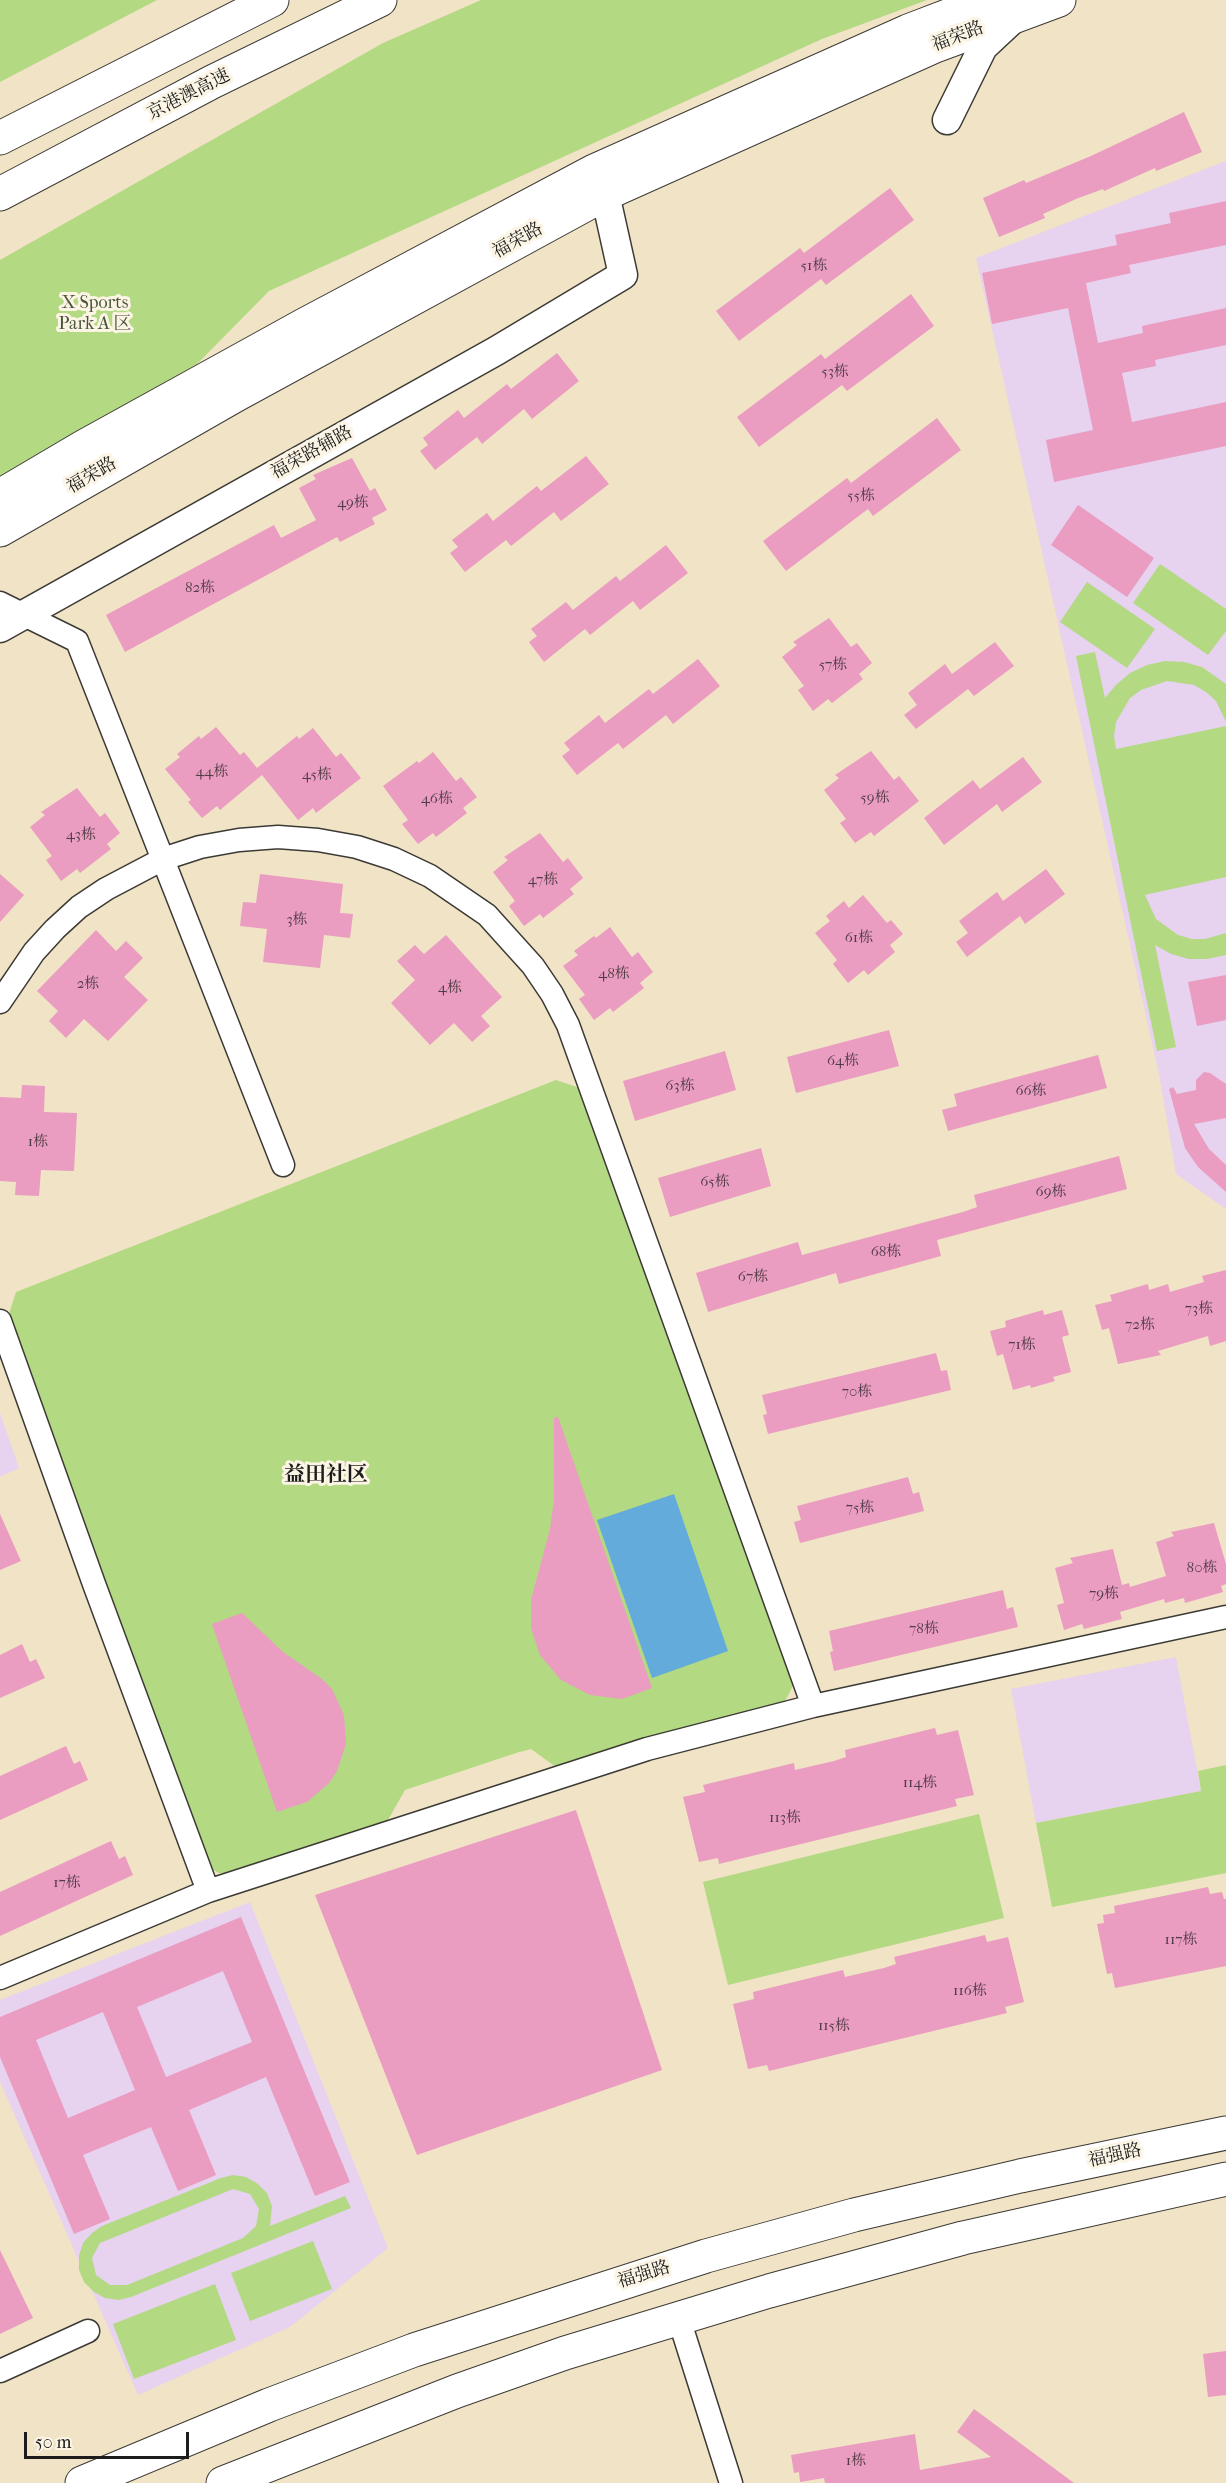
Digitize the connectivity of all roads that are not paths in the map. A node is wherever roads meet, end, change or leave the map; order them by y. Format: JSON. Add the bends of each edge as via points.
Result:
{"nodes":[{"id":1,"x":272,"y":0,"type":"edge"},
{"id":2,"x":380,"y":0,"type":"edge"},
{"id":3,"x":1024,"y":4,"type":"edge"},
{"id":4,"x":947,"y":120,"type":"dead end"},
{"id":5,"x":0,"y":138,"type":"edge"},
{"id":6,"x":0,"y":194,"type":"edge"},
{"id":7,"x":605,"y":194,"type":"junction"},
{"id":8,"x":0,"y":496,"type":"edge"},
{"id":9,"x":0,"y":530,"type":"edge"},
{"id":10,"x":8,"y":615,"type":"edge"},
{"id":11,"x":163,"y":860,"type":"junction"},
{"id":12,"x":0,"y":1002,"type":"edge"},
{"id":13,"x":283,"y":1165,"type":"dead end"},
{"id":14,"x":0,"y":1321,"type":"edge"},
{"id":15,"x":1226,"y":1617,"type":"edge"},
{"id":16,"x":813,"y":1706,"type":"junction"},
{"id":17,"x":208,"y":1891,"type":"junction"},
{"id":18,"x":0,"y":1978,"type":"edge"},
{"id":19,"x":1226,"y":2133,"type":"edge"},
{"id":20,"x":1226,"y":2179,"type":"edge"},
{"id":21,"x":679,"y":2319,"type":"junction"},
{"id":22,"x":88,"y":2331,"type":"dead end"},
{"id":23,"x":0,"y":2371,"type":"edge"},
{"id":24,"x":82,"y":2483,"type":"edge"},
{"id":25,"x":223,"y":2483,"type":"edge"},
{"id":26,"x":730,"y":2483,"type":"edge"}],
"edges":[{"from":1,"to":5,"type":"main road"},
{"from":2,"to":6,"type":"main road","name":"京港澳高速","via":[[212,82]]},
{"from":3,"to":4,"type":"street","via":[[983,47]]},
{"from":3,"to":7,"type":"main road","name":"福荣路"},
{"from":3,"to":8,"type":"main road","name":"福荣路","via":[[908,31],[594,171],[304,326]]},
{"from":7,"to":9,"type":"main road","name":"福荣路","via":[[236,395]]},
{"from":7,"to":10,"type":"street","name":"福荣路辅路","via":[[623,275],[496,351]]},
{"from":10,"to":11,"type":"street","via":[[77,641]]},
{"from":11,"to":12,"type":"street","via":[[124,878],[79,908],[34,952]]},
{"from":11,"to":13,"type":"street"},
{"from":11,"to":16,"type":"street","via":[[200,847],[278,837],[357,847],[403,863],[459,894],[487,915],[533,966],[572,1036]]},
{"from":14,"to":17,"type":"street"},
{"from":15,"to":16,"type":"street"},
{"from":16,"to":17,"type":"street","via":[[647,1749]]},
{"from":17,"to":18,"type":"street"},
{"from":19,"to":24,"type":"main road","name":"福强路","via":[[1009,2178],[706,2256],[414,2350],[268,2405]]},
{"from":20,"to":21,"type":"main road","via":[[953,2240]]},
{"from":21,"to":25,"type":"main road","via":[[457,2391]]},
{"from":21,"to":26,"type":"street"},
{"from":22,"to":23,"type":"street"}]}
